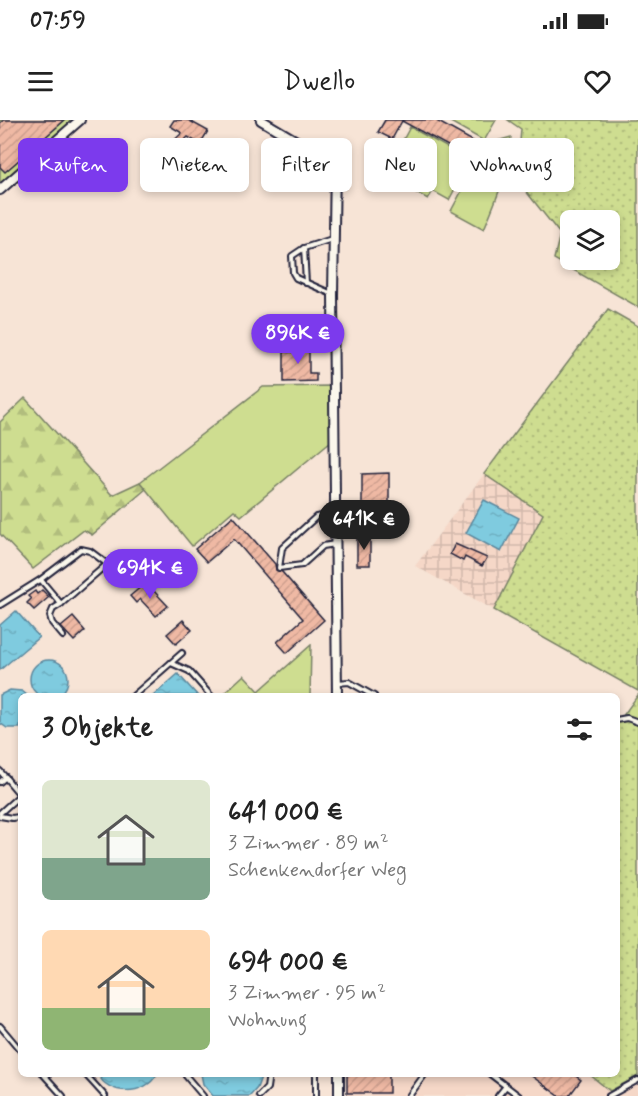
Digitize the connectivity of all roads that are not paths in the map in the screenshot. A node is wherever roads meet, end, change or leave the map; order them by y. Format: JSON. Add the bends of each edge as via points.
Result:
{"nodes":[{"id":1,"x":80,"y":120,"type":"edge"},
{"id":2,"x":261,"y":120,"type":"edge"},
{"id":3,"x":0,"y":190,"type":"edge"},
{"id":4,"x":333,"y":238,"type":"junction"},
{"id":5,"x":304,"y":248,"type":"junction"},
{"id":6,"x":306,"y":283,"type":"junction"},
{"id":7,"x":333,"y":295,"type":"junction"},
{"id":8,"x":335,"y":514,"type":"junction"},
{"id":9,"x":335,"y":544,"type":"junction"},
{"id":10,"x":106,"y":565,"type":"junction"},
{"id":11,"x":40,"y":580,"type":"junction"},
{"id":12,"x":130,"y":581,"type":"dead end"},
{"id":13,"x":61,"y":604,"type":"junction"},
{"id":14,"x":0,"y":605,"type":"edge"},
{"id":15,"x":63,"y":636,"type":"dead end"},
{"id":16,"x":182,"y":653,"type":"dead end"},
{"id":17,"x":171,"y":663,"type":"junction"},
{"id":18,"x":337,"y":683,"type":"junction"},
{"id":19,"x":136,"y":693,"type":"edge"},
{"id":20,"x":208,"y":693,"type":"edge"},
{"id":21,"x":337,"y":693,"type":"edge"},
{"id":22,"x":369,"y":693,"type":"edge"},
{"id":23,"x":620,"y":719,"type":"edge"},
{"id":24,"x":638,"y":722,"type":"edge"},
{"id":25,"x":0,"y":771,"type":"edge"},
{"id":26,"x":6,"y":777,"type":"junction"},
{"id":27,"x":0,"y":782,"type":"edge"},
{"id":28,"x":18,"y":791,"type":"edge"},
{"id":29,"x":18,"y":798,"type":"edge"},
{"id":30,"x":0,"y":814,"type":"edge"},
{"id":31,"x":18,"y":817,"type":"edge"},
{"id":32,"x":0,"y":1026,"type":"edge"},
{"id":33,"x":18,"y":1047,"type":"edge"},
{"id":34,"x":46,"y":1077,"type":"edge"},
{"id":35,"x":88,"y":1077,"type":"edge"},
{"id":36,"x":187,"y":1077,"type":"edge"},
{"id":37,"x":269,"y":1077,"type":"edge"},
{"id":38,"x":316,"y":1077,"type":"edge"},
{"id":39,"x":339,"y":1077,"type":"edge"},
{"id":40,"x":423,"y":1077,"type":"edge"},
{"id":41,"x":494,"y":1077,"type":"edge"},
{"id":42,"x":638,"y":1080,"type":"edge"},
{"id":43,"x":506,"y":1086,"type":"junction"},
{"id":44,"x":63,"y":1096,"type":"edge"},
{"id":45,"x":105,"y":1096,"type":"edge"},
{"id":46,"x":203,"y":1096,"type":"edge"},
{"id":47,"x":259,"y":1096,"type":"edge"},
{"id":48,"x":316,"y":1096,"type":"edge"},
{"id":49,"x":339,"y":1096,"type":"edge"},
{"id":50,"x":409,"y":1096,"type":"edge"},
{"id":51,"x":498,"y":1096,"type":"edge"},
{"id":52,"x":519,"y":1096,"type":"edge"},
{"id":53,"x":609,"y":1096,"type":"edge"}],
"edges":[{"from":1,"to":3,"type":"street"},
{"from":2,"to":4,"type":"street","via":[[335,164]]},
{"from":4,"to":5,"type":"lane"},
{"from":4,"to":7,"type":"street"},
{"from":5,"to":6,"type":"lane"},
{"from":5,"to":6,"type":"lane","via":[[292,256],[293,273]]},
{"from":6,"to":7,"type":"lane"},
{"from":7,"to":8,"type":"street"},
{"from":8,"to":9,"type":"street"},
{"from":8,"to":9,"type":"lane","via":[[316,517],[282,548],[279,568],[302,565],[323,546]]},
{"from":9,"to":18,"type":"street"},
{"from":10,"to":11,"type":"lane","via":[[90,551],[81,549]]},
{"from":10,"to":12,"type":"lane"},
{"from":10,"to":13,"type":"lane"},
{"from":11,"to":13,"type":"lane"},
{"from":11,"to":14,"type":"lane"},
{"from":13,"to":15,"type":"lane","via":[[50,616]]},
{"from":16,"to":17,"type":"lane"},
{"from":17,"to":19,"type":"lane"},
{"from":17,"to":20,"type":"lane","via":[[189,671]]},
{"from":18,"to":21,"type":"street"},
{"from":18,"to":22,"type":"lane","via":[[349,682]]},
{"from":23,"to":24,"type":"lane"},
{"from":25,"to":26,"type":"lane"},
{"from":26,"to":27,"type":"lane"},
{"from":26,"to":28,"type":"lane"},
{"from":29,"to":30,"type":"lane"},
{"from":30,"to":31,"type":"lane"},
{"from":32,"to":33,"type":"lane"},
{"from":34,"to":44,"type":"lane"},
{"from":35,"to":45,"type":"lane"},
{"from":36,"to":46,"type":"lane"},
{"from":37,"to":47,"type":"lane","via":[[267,1088]]},
{"from":38,"to":48,"type":"lane"},
{"from":39,"to":49,"type":"street"},
{"from":40,"to":50,"type":"lane"},
{"from":41,"to":43,"type":"lane"},
{"from":42,"to":53,"type":"lane"},
{"from":43,"to":51,"type":"lane"},
{"from":43,"to":52,"type":"lane"}]}
